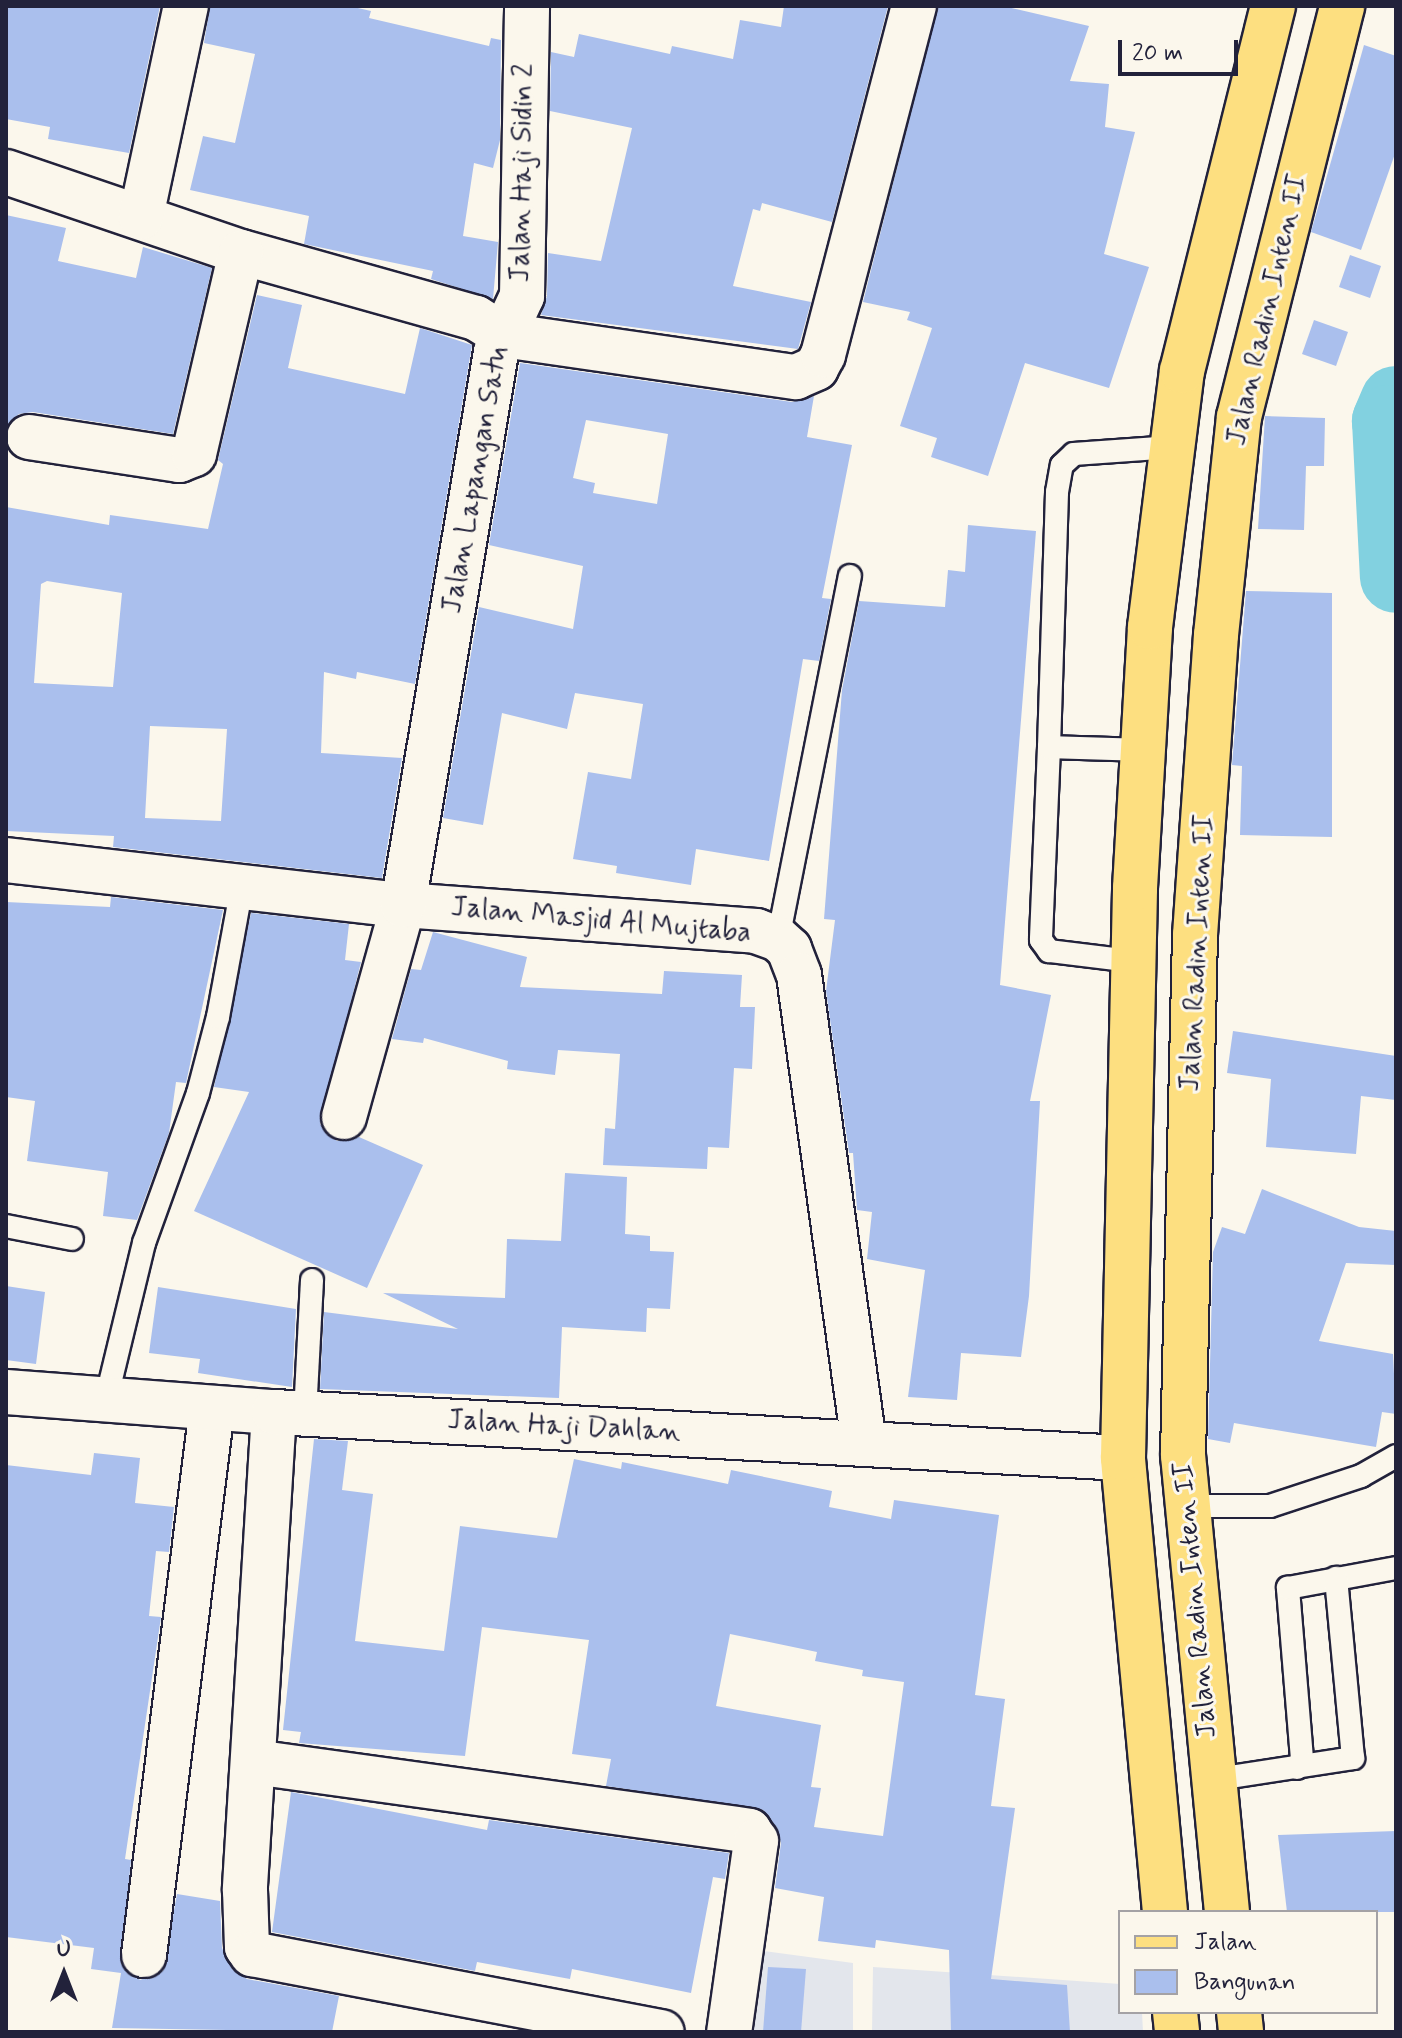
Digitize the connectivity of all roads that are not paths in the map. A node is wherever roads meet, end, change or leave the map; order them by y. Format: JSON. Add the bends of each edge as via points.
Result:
{"nodes":[{"id":1,"x":186,"y":6,"type":"edge"},
{"id":2,"x":527,"y":6,"type":"edge"},
{"id":3,"x":914,"y":6,"type":"edge"},
{"id":4,"x":1273,"y":6,"type":"edge"},
{"id":5,"x":1342,"y":6,"type":"edge"},
{"id":6,"x":6,"y":172,"type":"edge"},
{"id":7,"x":141,"y":217,"type":"junction"},
{"id":8,"x":241,"y":252,"type":"junction"},
{"id":9,"x":503,"y":335,"type":"junction"},
{"id":10,"x":29,"y":437,"type":"dead end"},
{"id":11,"x":1172,"y":447,"type":"junction"},
{"id":12,"x":850,"y":576,"type":"dead end"},
{"id":13,"x":1049,"y":747,"type":"junction"},
{"id":14,"x":1143,"y":750,"type":"junction"},
{"id":15,"x":6,"y":860,"type":"edge"},
{"id":16,"x":242,"y":886,"type":"junction"},
{"id":17,"x":403,"y":905,"type":"junction"},
{"id":18,"x":778,"y":939,"type":"junction"},
{"id":19,"x":1131,"y":961,"type":"junction"},
{"id":20,"x":344,"y":1117,"type":"dead end"},
{"id":21,"x":6,"y":1226,"type":"edge"},
{"id":22,"x":72,"y":1239,"type":"dead end"},
{"id":23,"x":312,"y":1280,"type":"dead end"},
{"id":24,"x":6,"y":1392,"type":"edge"},
{"id":25,"x":106,"y":1400,"type":"junction"},
{"id":26,"x":212,"y":1408,"type":"junction"},
{"id":27,"x":290,"y":1413,"type":"junction"},
{"id":28,"x":864,"y":1444,"type":"junction"},
{"id":29,"x":1396,"y":1456,"type":"edge"},
{"id":30,"x":1123,"y":1458,"type":"junction"},
{"id":31,"x":1187,"y":1506,"type":"junction"},
{"id":32,"x":1396,"y":1568,"type":"edge"},
{"id":33,"x":1336,"y":1578,"type":"junction"},
{"id":34,"x":254,"y":1762,"type":"junction"},
{"id":35,"x":1297,"y":1768,"type":"junction"},
{"id":36,"x":1211,"y":1780,"type":"junction"},
{"id":37,"x":1165,"y":1910,"type":"edge"},
{"id":38,"x":1227,"y":1910,"type":"edge"},
{"id":39,"x":144,"y":1955,"type":"dead end"},
{"id":40,"x":662,"y":2032,"type":"edge"},
{"id":41,"x":729,"y":2032,"type":"edge"}],
"edges":[{"from":1,"to":7,"type":"street"},
{"from":2,"to":9,"type":"street","name":"Jalan Haji Sidin 2","via":[[522,296]]},
{"from":3,"to":9,"type":"street","via":[[816,368],[782,376]]},
{"from":4,"to":11,"type":"main road","name":"Jalan Radin Inten II","via":[[1202,278]]},
{"from":5,"to":31,"type":"main road","name":"Jalan Radin Inten II","via":[[1239,417],[1224,557],[1195,935],[1183,1456]]},
{"from":6,"to":7,"type":"street","name":"Jalan Lapangan Satu"},
{"from":7,"to":8,"type":"street","name":"Jalan Lapangan Satu"},
{"from":8,"to":9,"type":"street","name":"Jalan Lapangan Satu","via":[[476,318]]},
{"from":8,"to":10,"type":"street","via":[[194,454],[179,460]]},
{"from":9,"to":17,"type":"street","name":"Jalan Lapangan Satu"},
{"from":11,"to":13,"type":"lane","via":[[1074,454],[1062,465]]},
{"from":11,"to":14,"type":"main road","name":"Jalan Radin Inten II","via":[[1150,627]]},
{"from":12,"to":18,"type":"lane"},
{"from":13,"to":14,"type":"lane"},
{"from":13,"to":19,"type":"lane","via":[[1041,940],[1049,951]]},
{"from":14,"to":19,"type":"main road","name":"Jalan Radin Inten II"},
{"from":15,"to":16,"type":"street","name":"Jalan Masjid Al Mujtaba"},
{"from":16,"to":17,"type":"street","name":"Jalan Masjid Al Mujtaba"},
{"from":16,"to":25,"type":"lane","via":[[198,1093],[144,1243]]},
{"from":17,"to":18,"type":"street","name":"Jalan Masjid Al Mujtaba","via":[[756,931]]},
{"from":17,"to":20,"type":"street","name":"Jalan Lapangan Satu"},
{"from":18,"to":28,"type":"street","name":"Jalan Masjid Al Mujtaba","via":[[789,949],[799,975]]},
{"from":19,"to":30,"type":"main road","name":"Jalan Radin Inten II"},
{"from":21,"to":22,"type":"lane"},
{"from":23,"to":27,"type":"lane"},
{"from":24,"to":25,"type":"street","name":"Jalan Haji Dahlan"},
{"from":25,"to":26,"type":"street","name":"Jalan Haji Dahlan"},
{"from":26,"to":27,"type":"street","name":"Jalan Haji Dahlan"},
{"from":26,"to":39,"type":"street"},
{"from":27,"to":28,"type":"street","name":"Jalan Haji Dahlan"},
{"from":27,"to":34,"type":"street"},
{"from":28,"to":30,"type":"street","name":"Jalan Haji Dahlan"},
{"from":29,"to":31,"type":"lane","via":[[1361,1476],[1270,1506]]},
{"from":30,"to":37,"type":"main road","name":"Jalan Radin Inten II"},
{"from":31,"to":36,"type":"main road","name":"Jalan Radin Inten II"},
{"from":32,"to":33,"type":"lane"},
{"from":33,"to":35,"type":"lane","via":[[1291,1584],[1286,1595],[1302,1759]]},
{"from":33,"to":35,"type":"lane","via":[[1356,1746],[1353,1758],[1344,1762]]},
{"from":34,"to":40,"type":"street","via":[[244,1939],[252,1954]]},
{"from":34,"to":41,"type":"street","via":[[749,1831],[756,1841]]},
{"from":35,"to":36,"type":"lane"},
{"from":36,"to":38,"type":"main road","name":"Jalan Radin Inten II"}]}
